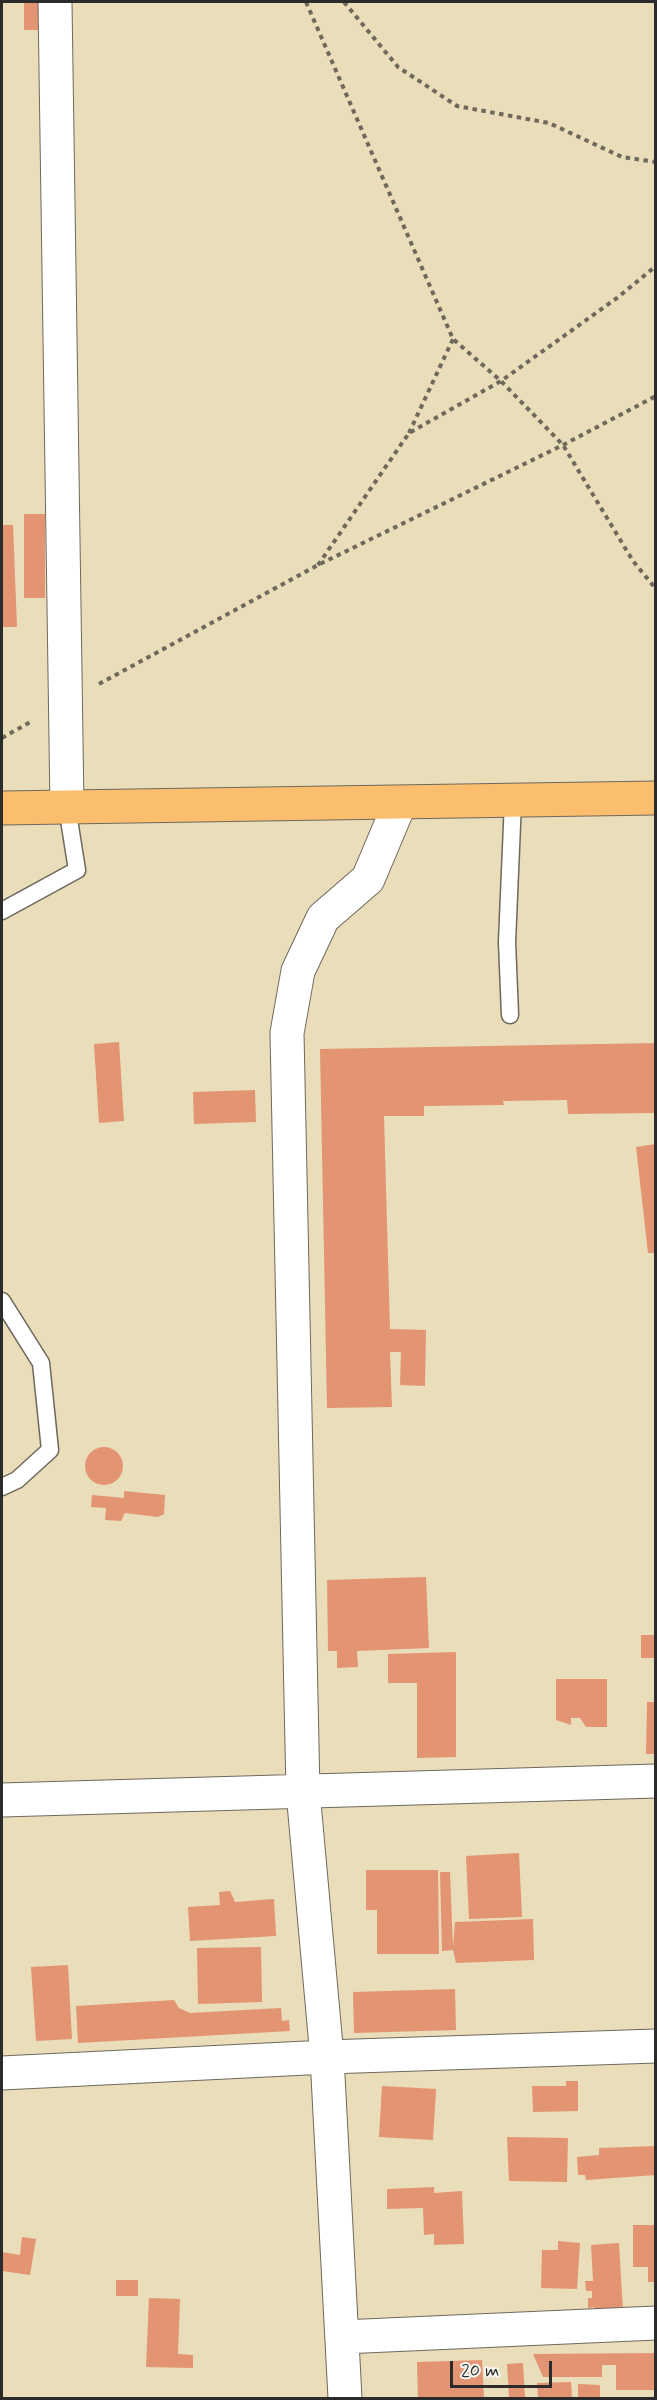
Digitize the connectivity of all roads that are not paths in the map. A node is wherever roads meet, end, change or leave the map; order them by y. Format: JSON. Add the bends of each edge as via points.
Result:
{"nodes":[{"id":1,"x":55,"y":2,"type":"edge"},
{"id":2,"x":656,"y":798,"type":"edge"},
{"id":3,"x":513,"y":801,"type":"junction"},
{"id":4,"x":400,"y":803,"type":"junction"},
{"id":5,"x":67,"y":807,"type":"junction"},
{"id":6,"x":2,"y":808,"type":"edge"},
{"id":7,"x":2,"y":911,"type":"edge"},
{"id":8,"x":510,"y":1015,"type":"dead end"},
{"id":9,"x":2,"y":1301,"type":"edge"},
{"id":10,"x":2,"y":1486,"type":"edge"},
{"id":11,"x":656,"y":1781,"type":"edge"},
{"id":12,"x":303,"y":1792,"type":"junction"},
{"id":13,"x":2,"y":1800,"type":"edge"},
{"id":14,"x":656,"y":2046,"type":"edge"},
{"id":15,"x":327,"y":2057,"type":"junction"},
{"id":16,"x":2,"y":2073,"type":"edge"},
{"id":17,"x":656,"y":2323,"type":"edge"},
{"id":18,"x":342,"y":2337,"type":"junction"},
{"id":19,"x":345,"y":2398,"type":"edge"}],
"edges":[{"from":1,"to":5,"type":"street"},
{"from":2,"to":3,"type":"main road"},
{"from":3,"to":4,"type":"main road"},
{"from":3,"to":8,"type":"lane","via":[[507,942]]},
{"from":4,"to":5,"type":"main road"},
{"from":4,"to":12,"type":"street","via":[[368,879],[323,918],[298,971],[287,1033]]},
{"from":5,"to":6,"type":"main road"},
{"from":5,"to":7,"type":"lane","via":[[77,870]]},
{"from":9,"to":10,"type":"lane","via":[[41,1363],[50,1450],[17,1480]]},
{"from":11,"to":12,"type":"street"},
{"from":12,"to":13,"type":"street"},
{"from":12,"to":15,"type":"street"},
{"from":14,"to":15,"type":"street"},
{"from":15,"to":16,"type":"street"},
{"from":15,"to":18,"type":"street"},
{"from":17,"to":18,"type":"street"},
{"from":18,"to":19,"type":"street"}]}
